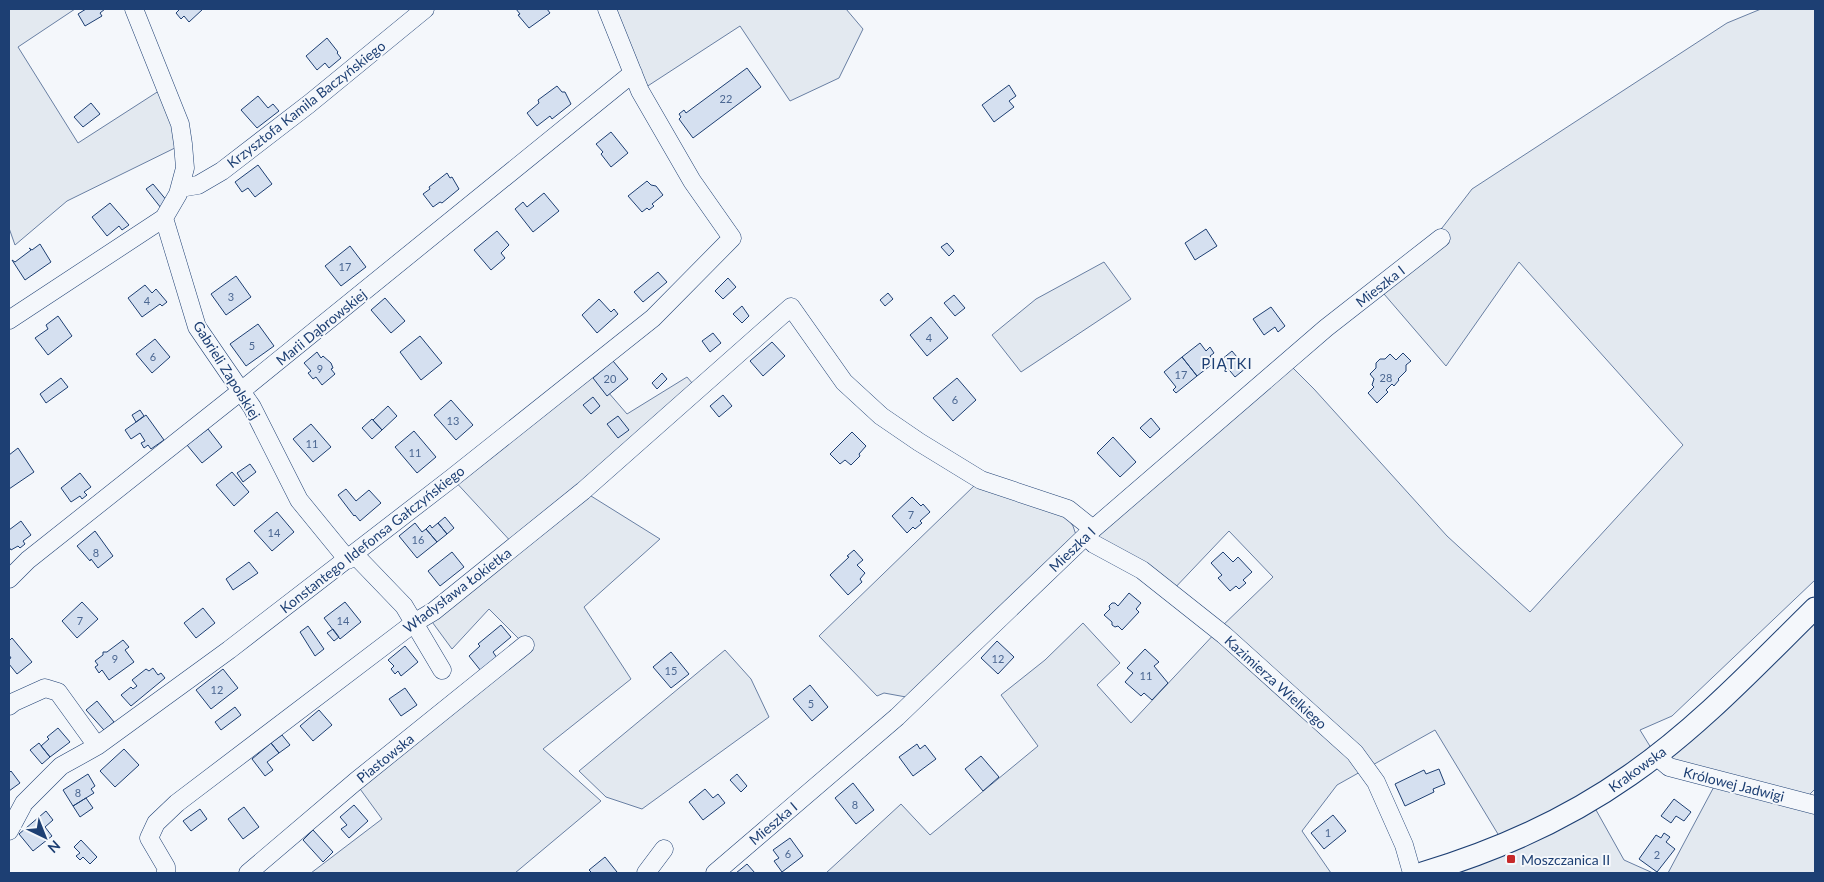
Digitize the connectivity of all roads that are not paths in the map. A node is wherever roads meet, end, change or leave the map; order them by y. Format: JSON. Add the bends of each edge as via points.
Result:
{"nodes":[{"id":1,"x":134,"y":9,"type":"edge"},
{"id":2,"x":425,"y":9,"type":"edge"},
{"id":3,"x":607,"y":9,"type":"edge"},
{"id":4,"x":633,"y":73,"type":"junction"},
{"id":5,"x":180,"y":188,"type":"junction"},
{"id":6,"x":164,"y":218,"type":"junction"},
{"id":7,"x":1441,"y":238,"type":"dead end"},
{"id":8,"x":791,"y":307,"type":"joint"},
{"id":9,"x":9,"y":320,"type":"edge"},
{"id":10,"x":241,"y":391,"type":"junction"},
{"id":11,"x":1090,"y":532,"type":"junction"},
{"id":12,"x":351,"y":557,"type":"junction"},
{"id":13,"x":9,"y":579,"type":"edge"},
{"id":14,"x":1815,"y":608,"type":"edge"},
{"id":15,"x":414,"y":623,"type":"junction"},
{"id":16,"x":525,"y":645,"type":"dead end"},
{"id":17,"x":442,"y":670,"type":"dead end"},
{"id":18,"x":9,"y":706,"type":"edge"},
{"id":19,"x":98,"y":746,"type":"junction"},
{"id":20,"x":1656,"y":756,"type":"junction"},
{"id":21,"x":1815,"y":805,"type":"edge"},
{"id":22,"x":9,"y":831,"type":"edge"},
{"id":23,"x":664,"y":849,"type":"dead end"},
{"id":24,"x":166,"y":873,"type":"edge"},
{"id":25,"x":248,"y":873,"type":"edge"},
{"id":26,"x":646,"y":873,"type":"edge"},
{"id":27,"x":715,"y":873,"type":"edge"},
{"id":28,"x":1412,"y":873,"type":"edge"},
{"id":29,"x":1422,"y":873,"type":"edge"}],
"edges":[{"from":1,"to":5,"type":"street","via":[[180,124],[185,168]]},
{"from":2,"to":5,"type":"street","name":"Krzysztofa Kamila Baczyńskiego","via":[[222,171],[198,185]]},
{"from":3,"to":4,"type":"street"},
{"from":4,"to":10,"type":"street","name":"Marii Dąbrowskiej"},
{"from":4,"to":12,"type":"street","name":"Konstantego Ildefonsa Gałczyńskiego","via":[[692,181],[732,238],[653,318]]},
{"from":5,"to":6,"type":"street"},
{"from":6,"to":9,"type":"street"},
{"from":6,"to":10,"type":"street","name":"Gabrieli Zapolskiej","via":[[197,327]]},
{"from":7,"to":11,"type":"street","name":"Mieszka I","via":[[1326,328]]},
{"from":8,"to":11,"type":"street","name":"Kazimierza Wielkiego","via":[[844,382],[881,416],[981,480],[1068,508]]},
{"from":8,"to":15,"type":"street","name":"Władysława Łokietka","via":[[583,491],[434,611]]},
{"from":10,"to":12,"type":"street","name":"Gabrieli Zapolskiej","via":[[299,500]]},
{"from":10,"to":13,"type":"street","name":"Marii Dąbrowskiej","via":[[28,560]]},
{"from":11,"to":27,"type":"street","name":"Mieszka I","via":[[897,717]]},
{"from":11,"to":28,"type":"street","name":"Kazimierza Wielkiego","via":[[1094,544],[1142,570],[1224,635],[1355,753],[1376,782],[1404,845]]},
{"from":12,"to":15,"type":"street","name":"Gabrieli Zapolskiej","via":[[404,606]]},
{"from":12,"to":19,"type":"street","name":"Konstantego Ildefonsa Gałczyńskiego"},
{"from":14,"to":20,"type":"main road","name":"Krakowska"},
{"from":15,"to":17,"type":"street","name":"Gabrieli Zapolskiej"},
{"from":15,"to":24,"type":"street","name":"Władysława Łokietka","via":[[177,803],[156,823],[149,838],[166,867]]},
{"from":16,"to":25,"type":"street","name":"Piastowska"},
{"from":18,"to":19,"type":"street","via":[[45,688],[58,692]]},
{"from":19,"to":22,"type":"street","name":"Konstantego Ildefonsa Gałczyńskiego","via":[[61,766],[24,803]]},
{"from":20,"to":21,"type":"street","name":"Królowej Jadwigi","via":[[1669,767]]},
{"from":20,"to":29,"type":"main road","name":"Krakowska","via":[[1559,819],[1474,857]]},
{"from":23,"to":26,"type":"street"}]}
